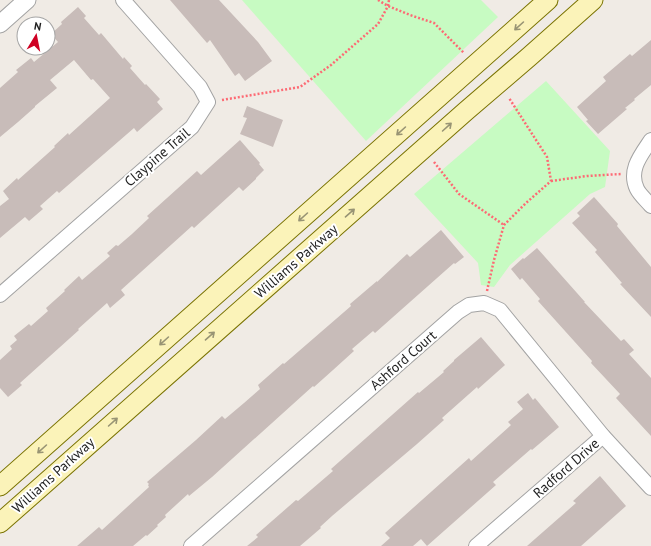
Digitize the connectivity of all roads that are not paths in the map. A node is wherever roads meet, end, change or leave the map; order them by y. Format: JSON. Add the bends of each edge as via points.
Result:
{"nodes":[{"id":1,"x":27,"y":0,"type":"edge"},
{"id":2,"x":123,"y":0,"type":"edge"},
{"id":3,"x":548,"y":0,"type":"edge"},
{"id":4,"x":593,"y":0,"type":"edge"},
{"id":5,"x":0,"y":24,"type":"edge"},
{"id":6,"x":651,"y":140,"type":"edge"},
{"id":7,"x":651,"y":206,"type":"edge"},
{"id":8,"x":0,"y":295,"type":"edge"},
{"id":9,"x":603,"y":436,"type":"junction"},
{"id":10,"x":0,"y":486,"type":"edge"},
{"id":11,"x":651,"y":488,"type":"edge"},
{"id":12,"x":0,"y":523,"type":"edge"},
{"id":13,"x":191,"y":546,"type":"edge"},
{"id":14,"x":476,"y":546,"type":"edge"}],
"edges":[{"from":1,"to":5,"type":"street"},
{"from":2,"to":8,"type":"street","name":"Claypine Trail","via":[[200,87],[208,102],[192,126]]},
{"from":3,"to":10,"type":"main road","name":"Williams Parkway","one_way":true},
{"from":12,"to":4,"type":"main road","name":"Williams Parkway","one_way":true},
{"from":6,"to":7,"type":"street","via":[[639,157],[633,174],[637,189]]},
{"from":9,"to":11,"type":"street","name":"Radford Drive"},
{"from":9,"to":13,"type":"street","name":"Ashford Court","via":[[500,310],[484,303],[468,305]]},
{"from":9,"to":14,"type":"street","name":"Radford Drive"}]}
